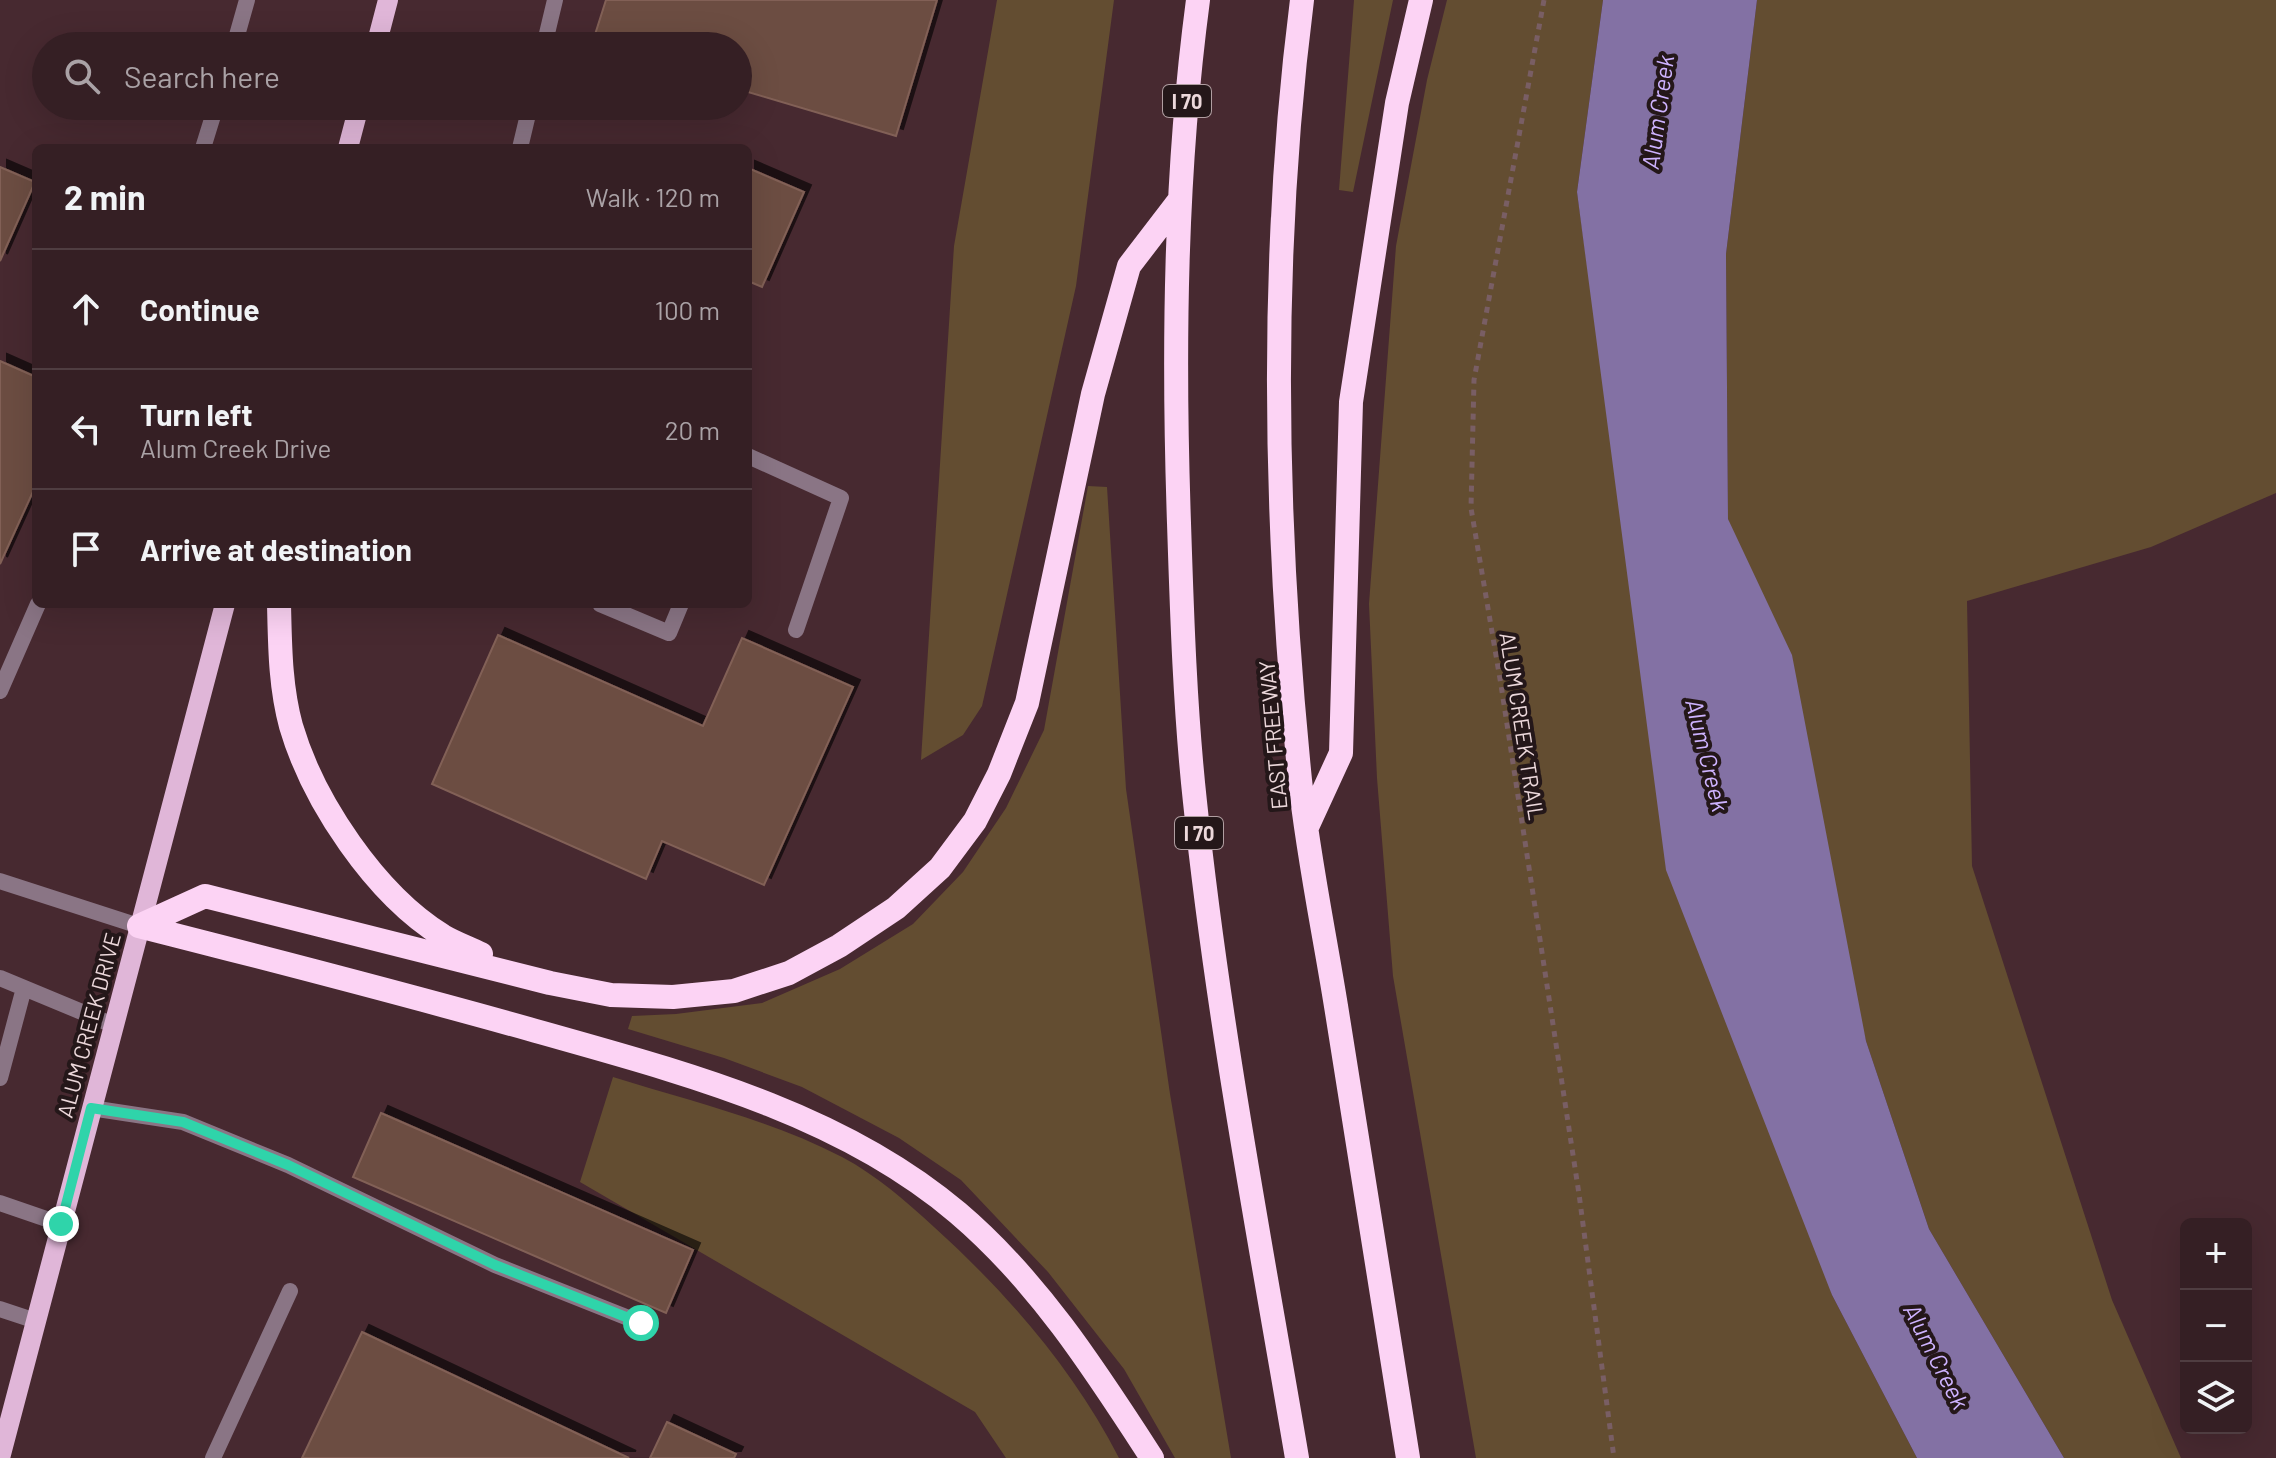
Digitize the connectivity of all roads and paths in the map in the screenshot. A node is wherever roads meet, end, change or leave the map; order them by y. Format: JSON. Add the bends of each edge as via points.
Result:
{"nodes":[{"id":1,"x":247,"y":0,"type":"edge"},
{"id":2,"x":388,"y":0,"type":"edge"},
{"id":3,"x":555,"y":0,"type":"edge"},
{"id":4,"x":1198,"y":0,"type":"edge"},
{"id":5,"x":1302,"y":0,"type":"edge"},
{"id":6,"x":1421,"y":0,"type":"edge"},
{"id":7,"x":1544,"y":0,"type":"edge"},
{"id":8,"x":238,"y":32,"type":"edge"},
{"id":9,"x":380,"y":32,"type":"edge"},
{"id":10,"x":547,"y":32,"type":"edge"},
{"id":11,"x":212,"y":120,"type":"edge"},
{"id":12,"x":355,"y":120,"type":"edge"},
{"id":13,"x":527,"y":120,"type":"edge"},
{"id":14,"x":204,"y":144,"type":"edge"},
{"id":15,"x":349,"y":144,"type":"edge"},
{"id":16,"x":521,"y":144,"type":"edge"},
{"id":17,"x":1178,"y":202,"type":"junction"},
{"id":18,"x":752,"y":458,"type":"edge"},
{"id":19,"x":36,"y":608,"type":"edge"},
{"id":20,"x":224,"y":608,"type":"edge"},
{"id":21,"x":279,"y":608,"type":"edge"},
{"id":22,"x":610,"y":608,"type":"edge"},
{"id":23,"x":679,"y":608,"type":"edge"},
{"id":24,"x":796,"y":630,"type":"dead end"},
{"id":25,"x":0,"y":691,"type":"edge"},
{"id":26,"x":1307,"y":827,"type":"junction"},
{"id":27,"x":0,"y":881,"type":"edge"},
{"id":28,"x":139,"y":926,"type":"junction"},
{"id":29,"x":0,"y":978,"type":"edge"},
{"id":30,"x":550,"y":983,"type":"junction"},
{"id":31,"x":24,"y":988,"type":"junction"},
{"id":32,"x":113,"y":1025,"type":"junction"},
{"id":33,"x":0,"y":1078,"type":"edge"},
{"id":34,"x":91,"y":1108,"type":"junction"},
{"id":35,"x":0,"y":1203,"type":"edge"},
{"id":36,"x":61,"y":1224,"type":"junction"},
{"id":37,"x":290,"y":1291,"type":"dead end"},
{"id":38,"x":0,"y":1309,"type":"edge"},
{"id":39,"x":36,"y":1321,"type":"junction"},
{"id":40,"x":641,"y":1323,"type":"dead end"},
{"id":41,"x":0,"y":1458,"type":"edge"},
{"id":42,"x":213,"y":1458,"type":"edge"},
{"id":43,"x":1152,"y":1458,"type":"edge"},
{"id":44,"x":1297,"y":1458,"type":"edge"},
{"id":45,"x":1408,"y":1458,"type":"edge"},
{"id":46,"x":1614,"y":1458,"type":"edge"}],
"edges":[{"from":1,"to":8,"type":"lane"},
{"from":2,"to":9,"type":"main road"},
{"from":3,"to":10,"type":"lane"},
{"from":4,"to":17,"type":"highway","number":"I 70"},
{"from":5,"to":26,"type":"highway","name":"EAST FREEWAY","via":[[1284,190],[1280,403],[1289,627]]},
{"from":6,"to":26,"type":"highway","via":[[1397,103],[1351,402],[1341,753]]},
{"from":7,"to":46,"type":"path","name":"ALUM CREEK TRAIL","via":[[1474,380],[1471,508],[1579,1194]]},
{"from":11,"to":14,"type":"lane"},
{"from":12,"to":15,"type":"main road"},
{"from":13,"to":16,"type":"lane"},
{"from":17,"to":30,"type":"highway","via":[[1129,266],[1093,394],[1027,703],[975,821],[940,868],[896,908],[839,946],[789,973],[734,991],[673,997],[611,995]]},
{"from":17,"to":44,"type":"highway","number":"I 70","via":[[1175,399],[1195,801],[1218,980]]},
{"from":18,"to":24,"type":"lane","via":[[841,498]]},
{"from":19,"to":25,"type":"lane"},
{"from":20,"to":28,"type":"main road","name":"ALUM CREEK DRIVE"},
{"from":21,"to":30,"type":"highway","via":[[291,726],[318,790],[357,855],[396,898],[442,936]]},
{"from":22,"to":23,"type":"lane","via":[[669,633]]},
{"from":26,"to":45,"type":"highway","name":"EAST FREEWAY"},
{"from":27,"to":28,"type":"lane"},
{"from":28,"to":30,"type":"highway","via":[[205,896]]},
{"from":28,"to":32,"type":"main road","name":"ALUM CREEK DRIVE"},
{"from":28,"to":43,"type":"highway","via":[[642,1061],[826,1129],[913,1178],[998,1250],[1058,1320]]},
{"from":29,"to":31,"type":"lane"},
{"from":31,"to":32,"type":"lane"},
{"from":31,"to":33,"type":"lane"},
{"from":32,"to":34,"type":"main road","name":"ALUM CREEK DRIVE"},
{"from":34,"to":36,"type":"main road","name":"ALUM CREEK DRIVE"},
{"from":34,"to":40,"type":"lane","via":[[183,1122],[288,1165],[495,1265]]},
{"from":35,"to":36,"type":"lane"},
{"from":36,"to":39,"type":"main road","name":"ALUM CREEK DRIVE"},
{"from":37,"to":42,"type":"lane"},
{"from":38,"to":39,"type":"lane"},
{"from":39,"to":41,"type":"main road","name":"ALUM CREEK DRIVE"}]}
